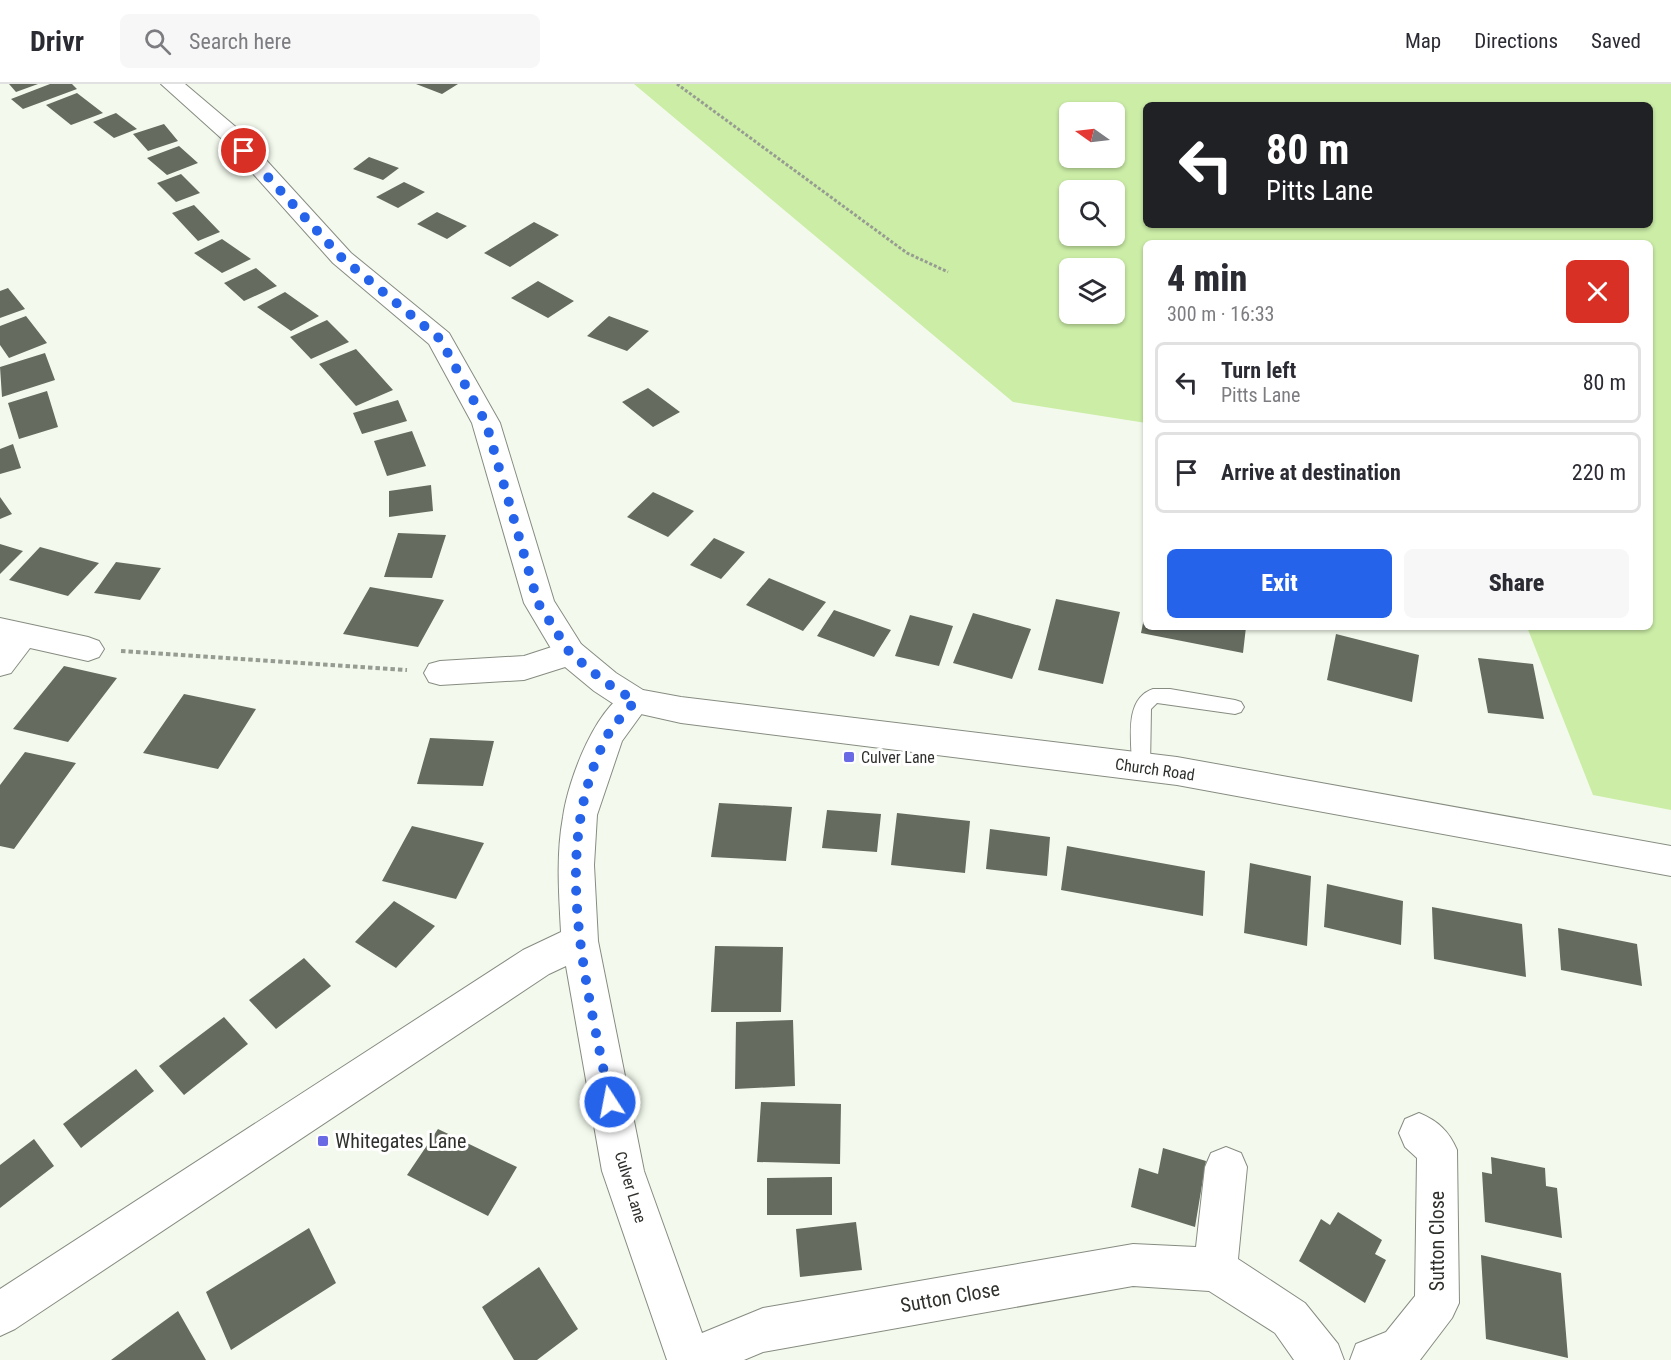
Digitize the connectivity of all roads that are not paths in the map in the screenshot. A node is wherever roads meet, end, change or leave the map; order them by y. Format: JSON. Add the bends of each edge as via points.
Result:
{"nodes":[{"id":1,"x":172,"y":84,"type":"edge"},
{"id":2,"x":11,"y":633,"type":"edge"},
{"id":3,"x":88,"y":649,"type":"road end"},
{"id":4,"x":570,"y":653,"type":"junction"},
{"id":5,"x":0,"y":664,"type":"edge"},
{"id":6,"x":440,"y":673,"type":"road end"},
{"id":7,"x":635,"y":701,"type":"junction"},
{"id":8,"x":1235,"y":707,"type":"dead end"},
{"id":9,"x":1141,"y":767,"type":"junction"},
{"id":10,"x":1671,"y":861,"type":"edge"},
{"id":11,"x":580,"y":941,"type":"junction"},
{"id":12,"x":1419,"y":1133,"type":"dead end"},
{"id":13,"x":1226,"y":1167,"type":"dead end"},
{"id":14,"x":1215,"y":1270,"type":"junction"},
{"id":15,"x":0,"y":1314,"type":"edge"},
{"id":16,"x":690,"y":1360,"type":"edge"},
{"id":17,"x":1322,"y":1360,"type":"edge"},
{"id":18,"x":1372,"y":1360,"type":"edge"}],
"edges":[{"from":1,"to":4,"type":"main road","via":[[229,133],[342,258],[440,339],[486,423],[538,603]]},
{"from":2,"to":3,"type":"main road"},
{"from":2,"to":5,"type":"main road"},
{"from":4,"to":6,"type":"main road","via":[[524,668]]},
{"from":4,"to":7,"type":"main road"},
{"from":7,"to":9,"type":"main road","name":"Church Road"},
{"from":7,"to":11,"type":"main road","name":"Culver Lane","via":[[608,734],[580,815],[576,865]]},
{"from":8,"to":9,"type":"lane","via":[[1153,696],[1142,706]]},
{"from":9,"to":10,"type":"main road","name":"Church Road"},
{"from":11,"to":15,"type":"main road","via":[[536,962]]},
{"from":11,"to":16,"type":"main road","name":"Culver Lane","via":[[623,1171]]},
{"from":12,"to":18,"type":"main road","name":"Sutton Close","via":[[1437,1150],[1437,1303],[1401,1349]]},
{"from":13,"to":14,"type":"main road"},
{"from":14,"to":16,"type":"main road","name":"Sutton Close","via":[[1121,1267],[763,1330]]},
{"from":14,"to":17,"type":"main road","name":"Sutton Close","via":[[1290,1318]]}]}
